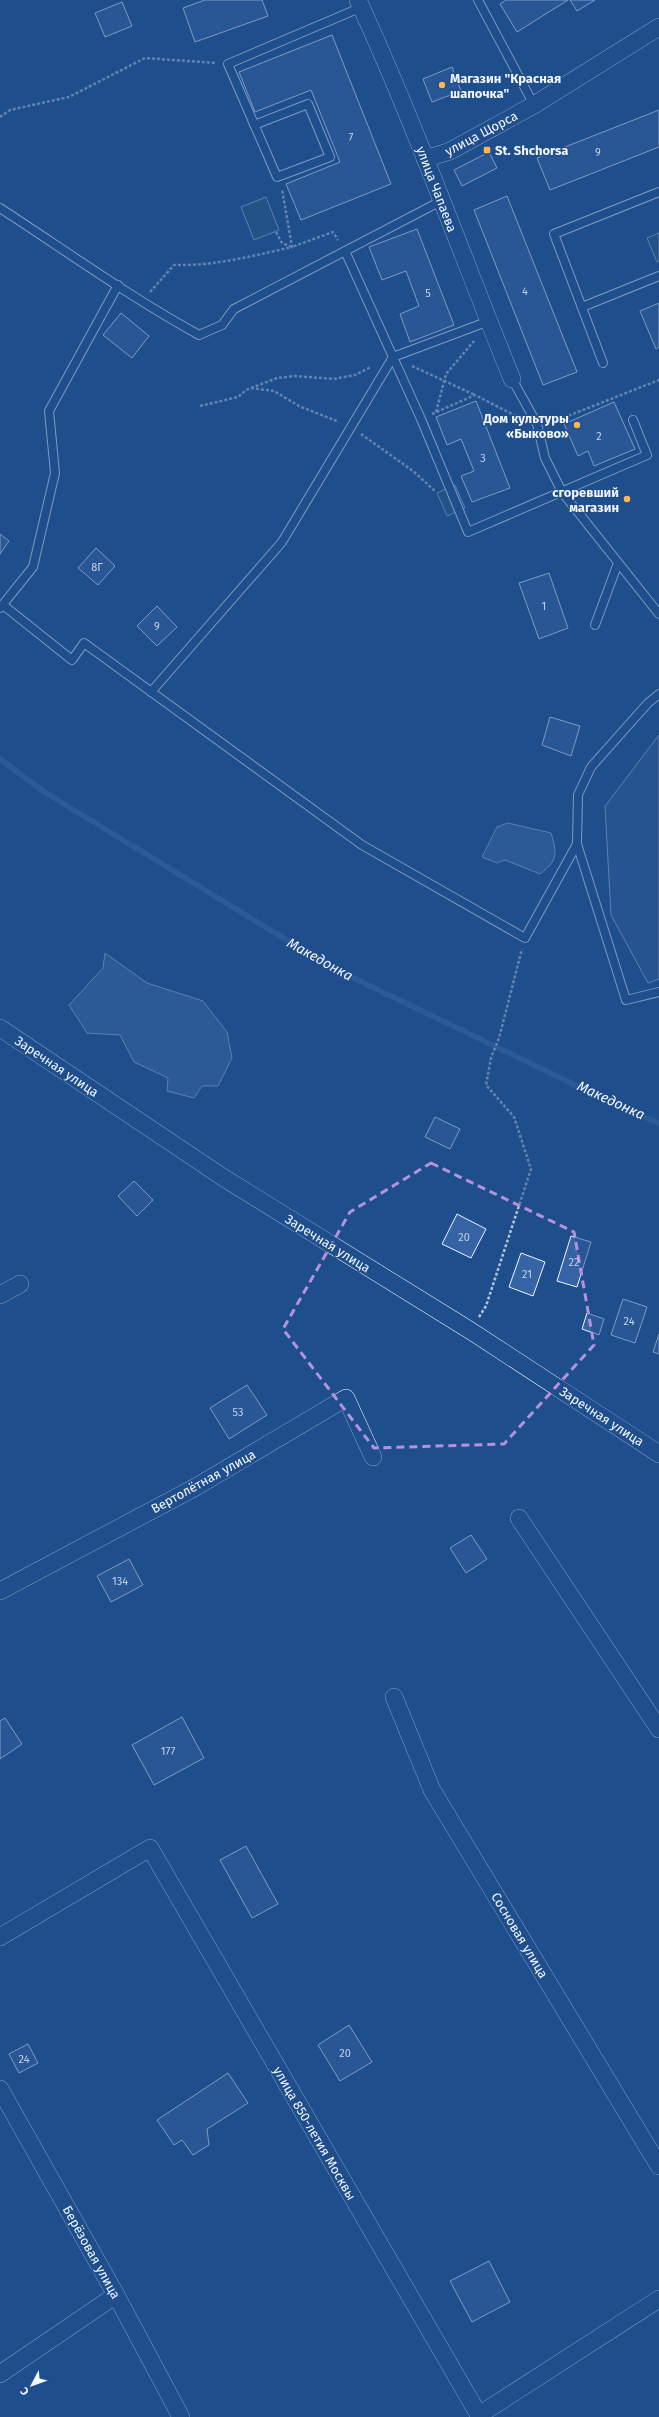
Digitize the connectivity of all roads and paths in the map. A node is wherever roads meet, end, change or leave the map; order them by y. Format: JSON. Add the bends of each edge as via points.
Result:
{"nodes":[{"id":1,"x":478,"y":0,"type":"edge"},
{"id":2,"x":360,"y":3,"type":"edge"},
{"id":3,"x":659,"y":27,"type":"edge"},
{"id":4,"x":228,"y":64,"type":"junction"},
{"id":5,"x":534,"y":105,"type":"junction"},
{"id":6,"x":0,"y":117,"type":"edge"},
{"id":7,"x":254,"y":125,"type":"junction"},
{"id":8,"x":425,"y":159,"type":"junction"},
{"id":9,"x":280,"y":176,"type":"junction"},
{"id":10,"x":659,"y":192,"type":"edge"},
{"id":11,"x":441,"y":201,"type":"junction"},
{"id":12,"x":0,"y":208,"type":"edge"},
{"id":13,"x":276,"y":232,"type":"dead end"},
{"id":14,"x":292,"y":247,"type":"junction"},
{"id":15,"x":345,"y":251,"type":"junction"},
{"id":16,"x":659,"y":276,"type":"edge"},
{"id":17,"x":118,"y":285,"type":"junction"},
{"id":18,"x":141,"y":302,"type":"junction"},
{"id":19,"x":582,"y":308,"type":"junction"},
{"id":20,"x":489,"y":322,"type":"junction"},
{"id":21,"x":393,"y":357,"type":"junction"},
{"id":22,"x":603,"y":363,"type":"dead end"},
{"id":23,"x":512,"y":379,"type":"joint"},
{"id":24,"x":659,"y":380,"type":"edge"},
{"id":25,"x":475,"y":395,"type":"junction"},
{"id":26,"x":200,"y":406,"type":"dead end"},
{"id":27,"x":435,"y":413,"type":"junction"},
{"id":28,"x":421,"y":420,"type":"junction"},
{"id":29,"x":633,"y":420,"type":"dead end"},
{"id":30,"x":538,"y":427,"type":"junction"},
{"id":31,"x":562,"y":492,"type":"junction"},
{"id":32,"x":618,"y":563,"type":"junction"},
{"id":33,"x":2,"y":607,"type":"edge"},
{"id":34,"x":659,"y":614,"type":"edge"},
{"id":35,"x":595,"y":625,"type":"dead end"},
{"id":36,"x":151,"y":692,"type":"junction"},
{"id":37,"x":659,"y":694,"type":"edge"},
{"id":38,"x":577,"y":844,"type":"junction"},
{"id":39,"x":525,"y":938,"type":"junction"},
{"id":40,"x":659,"y":992,"type":"edge"},
{"id":41,"x":0,"y":1028,"type":"edge"},
{"id":42,"x":20,"y":1284,"type":"dead end"},
{"id":43,"x":0,"y":1295,"type":"edge"},
{"id":44,"x":471,"y":1331,"type":"junction"},
{"id":45,"x":659,"y":1454,"type":"edge"},
{"id":46,"x":374,"y":1457,"type":"dead end"},
{"id":47,"x":519,"y":1518,"type":"dead end"},
{"id":48,"x":0,"y":1591,"type":"edge"},
{"id":49,"x":394,"y":1697,"type":"dead end"},
{"id":50,"x":659,"y":1729,"type":"edge"},
{"id":51,"x":0,"y":1937,"type":"edge"},
{"id":52,"x":0,"y":2089,"type":"edge"},
{"id":53,"x":659,"y":2166,"type":"edge"},
{"id":54,"x":116,"y":2294,"type":"junction"},
{"id":55,"x":659,"y":2299,"type":"edge"},
{"id":56,"x":0,"y":2374,"type":"edge"},
{"id":57,"x":479,"y":2416,"type":"edge"},
{"id":58,"x":181,"y":2417,"type":"edge"}],
"edges":[{"from":1,"to":5,"type":"lane"},
{"from":2,"to":4,"type":"lane"},
{"from":2,"to":8,"type":"street","name":"улица Чапаева","via":[[408,111]]},
{"from":3,"to":5,"type":"street","name":"улица Щорса"},
{"from":4,"to":6,"type":"path","via":[[145,58],[69,97],[10,110]]},
{"from":4,"to":7,"type":"lane"},
{"from":5,"to":8,"type":"street","name":"улица Щорса","via":[[450,151]]},
{"from":7,"to":9,"type":"lane","via":[[277,177]]},
{"from":7,"to":9,"type":"lane","via":[[308,104],[330,157]]},
{"from":8,"to":11,"type":"street","name":"улица Чапаева"},
{"from":9,"to":14,"type":"path"},
{"from":10,"to":19,"type":"lane","via":[[554,234]]},
{"from":11,"to":15,"type":"lane"},
{"from":11,"to":20,"type":"street","name":"улица Чапаева"},
{"from":12,"to":17,"type":"lane"},
{"from":13,"to":14,"type":"path","via":[[282,243]]},
{"from":14,"to":15,"type":"path","via":[[333,232]]},
{"from":14,"to":18,"type":"path","via":[[242,259],[197,265],[174,265]]},
{"from":15,"to":18,"type":"lane","via":[[234,309],[222,325],[198,335]]},
{"from":15,"to":21,"type":"lane"},
{"from":16,"to":19,"type":"lane"},
{"from":17,"to":18,"type":"lane"},
{"from":17,"to":33,"type":"lane","via":[[49,411],[55,473],[33,567]]},
{"from":19,"to":22,"type":"lane"},
{"from":20,"to":21,"type":"lane"},
{"from":20,"to":23,"type":"street","name":"улица Чапаева"},
{"from":20,"to":27,"type":"path","via":[[446,374]]},
{"from":21,"to":25,"type":"path"},
{"from":21,"to":26,"type":"path","via":[[355,375],[334,379],[295,376],[277,378],[246,390],[238,397]]},
{"from":21,"to":28,"type":"lane"},
{"from":21,"to":36,"type":"lane","via":[[282,542]]},
{"from":23,"to":30,"type":"lane"},
{"from":24,"to":30,"type":"path"},
{"from":25,"to":27,"type":"path"},
{"from":25,"to":30,"type":"path"},
{"from":27,"to":28,"type":"path"},
{"from":28,"to":31,"type":"lane","via":[[468,532]]},
{"from":29,"to":31,"type":"lane","via":[[647,455]]},
{"from":30,"to":31,"type":"lane","via":[[546,458]]},
{"from":31,"to":32,"type":"lane"},
{"from":32,"to":34,"type":"lane"},
{"from":32,"to":35,"type":"lane"},
{"from":33,"to":36,"type":"lane","via":[[72,660],[84,643]]},
{"from":36,"to":39,"type":"lane","via":[[362,845]]},
{"from":37,"to":38,"type":"lane","via":[[591,767],[578,795]]},
{"from":38,"to":39,"type":"lane"},
{"from":38,"to":40,"type":"lane","via":[[626,1000]]},
{"from":39,"to":44,"type":"path","via":[[499,1038],[491,1058],[486,1085],[514,1117],[531,1169],[486,1306]]},
{"from":41,"to":44,"type":"street","name":"Заречная улица","via":[[224,1178]]},
{"from":42,"to":43,"type":"street"},
{"from":44,"to":45,"type":"street","name":"Заречная улица"},
{"from":46,"to":48,"type":"street","name":"Вертолётная улица","via":[[346,1398],[194,1488]]},
{"from":47,"to":50,"type":"street"},
{"from":49,"to":53,"type":"street","name":"Сосновая улица","via":[[432,1790]]},
{"from":51,"to":57,"type":"street","name":"улица 850-летия Москвы","via":[[150,1848]]},
{"from":52,"to":54,"type":"street","name":"Берёзовая улица"},
{"from":54,"to":56,"type":"street"},
{"from":54,"to":58,"type":"street","name":"Берёзовая улица"},
{"from":55,"to":57,"type":"street"}]}
